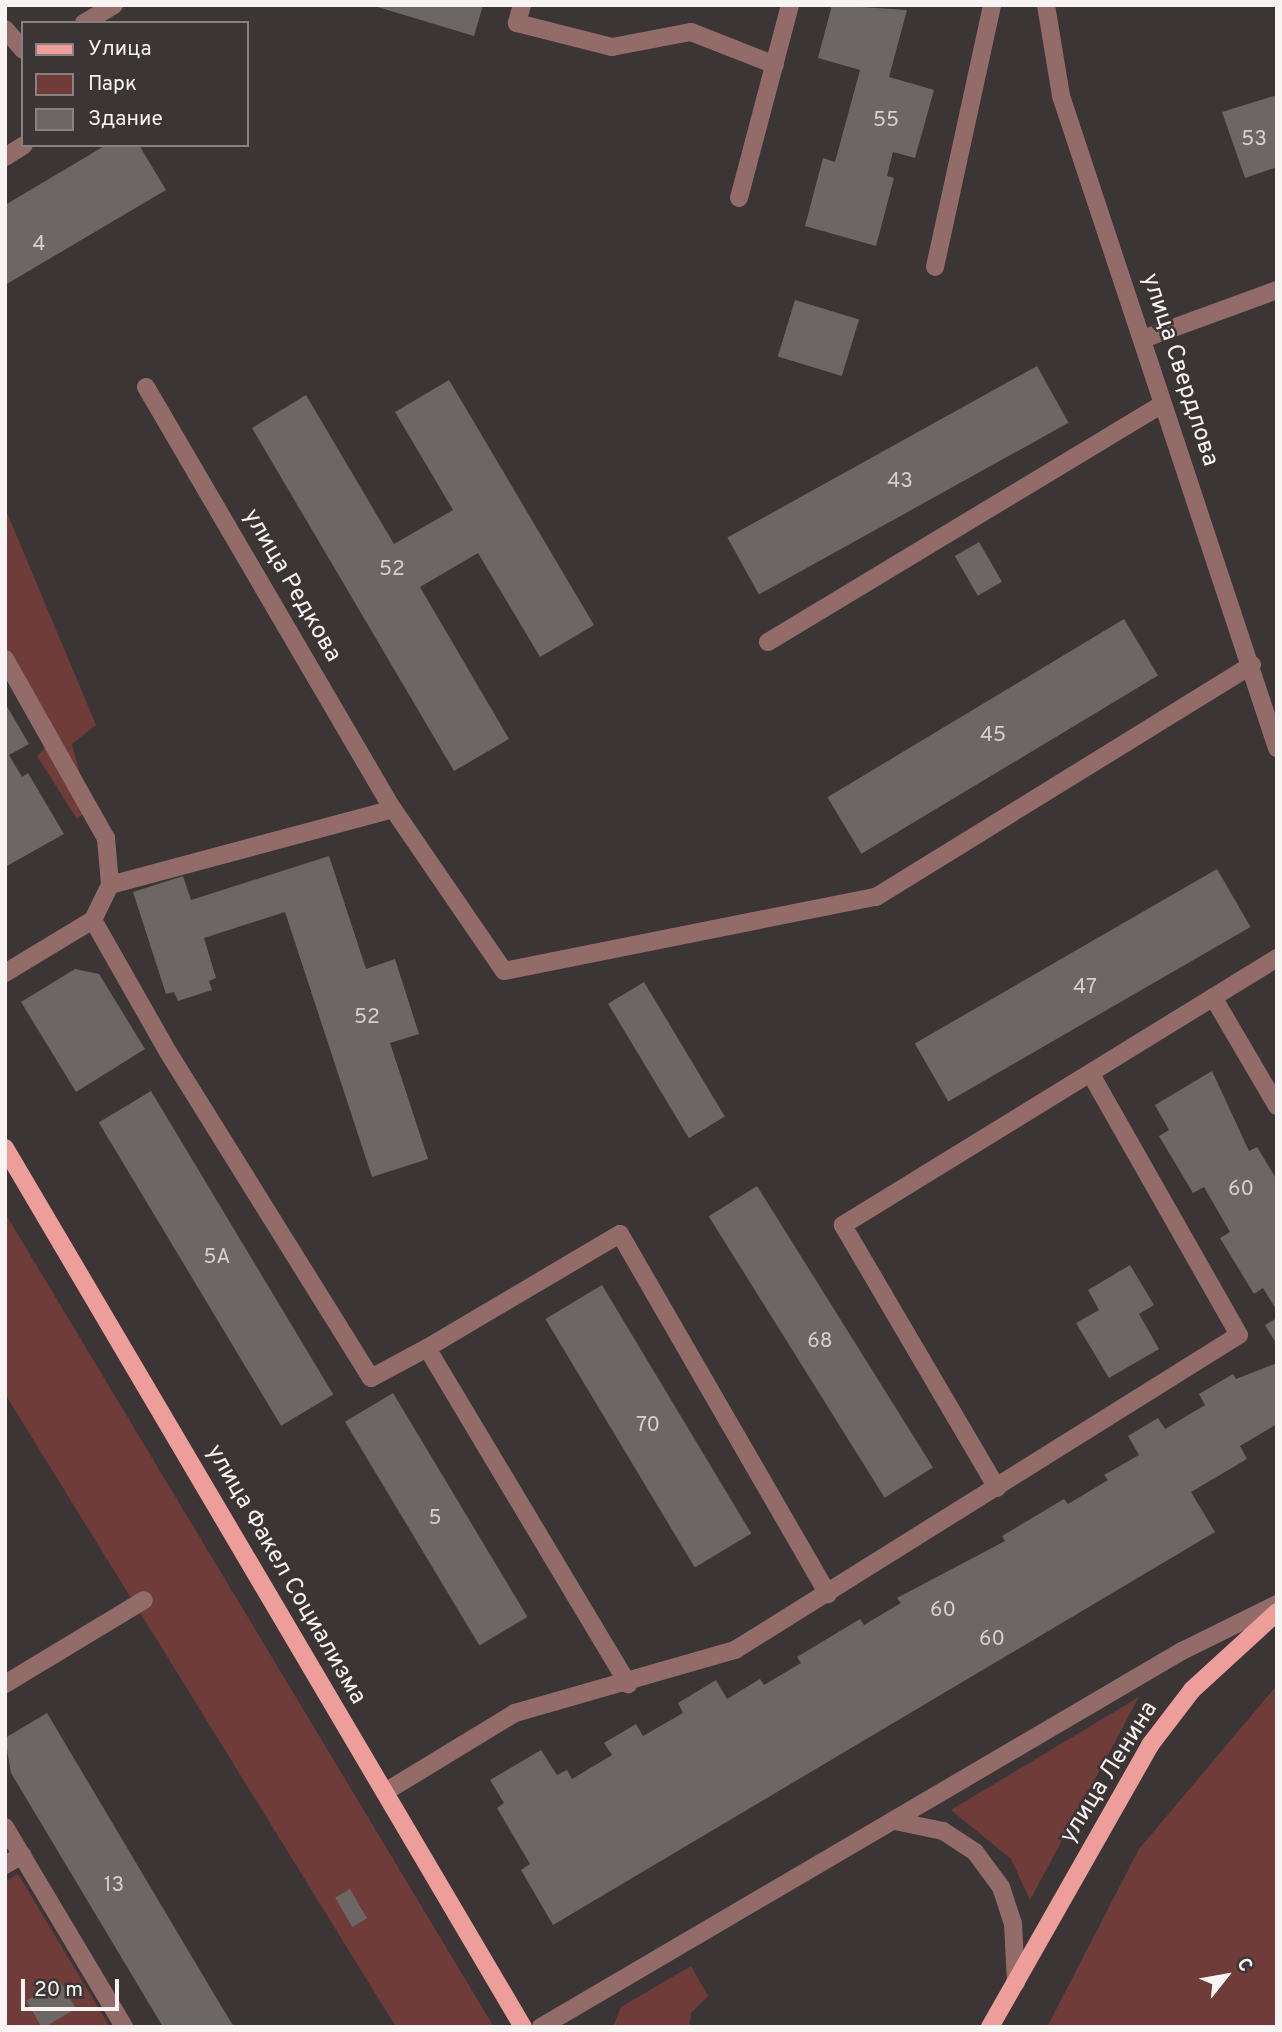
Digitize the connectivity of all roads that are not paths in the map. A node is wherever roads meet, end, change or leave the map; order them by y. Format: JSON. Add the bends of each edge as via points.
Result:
{"nodes":[{"id":1,"x":114,"y":5,"type":"edge"},
{"id":2,"x":522,"y":5,"type":"edge"},
{"id":3,"x":790,"y":5,"type":"edge"},
{"id":4,"x":992,"y":5,"type":"edge"},
{"id":5,"x":1046,"y":5,"type":"edge"},
{"id":6,"x":88,"y":21,"type":"edge"},
{"id":7,"x":5,"y":29,"type":"edge"},
{"id":8,"x":21,"y":48,"type":"edge"},
{"id":9,"x":775,"y":65,"type":"junction"},
{"id":10,"x":21,"y":147,"type":"edge"},
{"id":11,"x":5,"y":156,"type":"edge"},
{"id":12,"x":739,"y":198,"type":"dead end"},
{"id":13,"x":934,"y":267,"type":"dead end"},
{"id":14,"x":1277,"y":290,"type":"edge"},
{"id":15,"x":1143,"y":339,"type":"junction"},
{"id":16,"x":146,"y":387,"type":"dead end"},
{"id":17,"x":1163,"y":404,"type":"junction"},
{"id":18,"x":768,"y":642,"type":"dead end"},
{"id":19,"x":5,"y":659,"type":"edge"},
{"id":20,"x":1252,"y":665,"type":"junction"},
{"id":21,"x":1277,"y":748,"type":"edge"},
{"id":22,"x":393,"y":809,"type":"junction"},
{"id":23,"x":110,"y":885,"type":"junction"},
{"id":24,"x":93,"y":920,"type":"junction"},
{"id":25,"x":1277,"y":958,"type":"edge"},
{"id":26,"x":5,"y":973,"type":"edge"},
{"id":27,"x":1213,"y":997,"type":"junction"},
{"id":28,"x":1090,"y":1073,"type":"junction"},
{"id":29,"x":1277,"y":1106,"type":"edge"},
{"id":30,"x":5,"y":1148,"type":"edge"},
{"id":31,"x":427,"y":1348,"type":"junction"},
{"id":32,"x":997,"y":1488,"type":"junction"},
{"id":33,"x":828,"y":1594,"type":"junction"},
{"id":34,"x":144,"y":1600,"type":"dead end"},
{"id":35,"x":1277,"y":1604,"type":"edge"},
{"id":36,"x":1277,"y":1612,"type":"edge"},
{"id":37,"x":5,"y":1684,"type":"edge"},
{"id":38,"x":628,"y":1684,"type":"junction"},
{"id":39,"x":385,"y":1793,"type":"junction"},
{"id":40,"x":895,"y":1821,"type":"junction"},
{"id":41,"x":5,"y":1827,"type":"edge"},
{"id":42,"x":22,"y":1855,"type":"junction"},
{"id":43,"x":5,"y":1865,"type":"edge"},
{"id":44,"x":1016,"y":1983,"type":"junction"},
{"id":45,"x":124,"y":2027,"type":"edge"},
{"id":46,"x":523,"y":2027,"type":"edge"},
{"id":47,"x":541,"y":2027,"type":"edge"},
{"id":48,"x":990,"y":2027,"type":"edge"}],
"edges":[{"from":1,"to":6,"type":"street"},
{"from":2,"to":9,"type":"street","via":[[517,23],[612,47],[691,32]]},
{"from":3,"to":9,"type":"street"},
{"from":4,"to":13,"type":"street"},
{"from":5,"to":15,"type":"street","name":"улица Свердлова","via":[[1061,96]]},
{"from":7,"to":8,"type":"street"},
{"from":9,"to":12,"type":"street"},
{"from":10,"to":11,"type":"street"},
{"from":14,"to":15,"type":"street"},
{"from":15,"to":17,"type":"street","name":"улица Свердлова"},
{"from":16,"to":22,"type":"street","name":"улица Редкова"},
{"from":17,"to":18,"type":"street"},
{"from":17,"to":20,"type":"street","name":"улица Свердлова"},
{"from":19,"to":23,"type":"street","via":[[106,838]]},
{"from":20,"to":21,"type":"street","name":"улица Свердлова"},
{"from":20,"to":22,"type":"street","name":"улица Редкова","via":[[876,897],[504,971]]},
{"from":22,"to":23,"type":"street"},
{"from":23,"to":24,"type":"street"},
{"from":24,"to":26,"type":"street"},
{"from":24,"to":31,"type":"street","via":[[371,1378]]},
{"from":25,"to":27,"type":"street"},
{"from":27,"to":28,"type":"street"},
{"from":27,"to":29,"type":"street"},
{"from":28,"to":32,"type":"street","via":[[1240,1335]]},
{"from":28,"to":32,"type":"street","via":[[843,1224]]},
{"from":30,"to":39,"type":"main road","name":"улица Факел Социализма"},
{"from":31,"to":33,"type":"street","via":[[620,1234]]},
{"from":31,"to":38,"type":"street"},
{"from":32,"to":33,"type":"street"},
{"from":33,"to":38,"type":"street","via":[[735,1650]]},
{"from":34,"to":37,"type":"street"},
{"from":35,"to":40,"type":"street","name":"улица Ленина","via":[[1181,1651]]},
{"from":36,"to":44,"type":"main road","name":"улица Ленина","via":[[1192,1690],[1150,1745]]},
{"from":38,"to":39,"type":"street","via":[[515,1713]]},
{"from":39,"to":46,"type":"main road","name":"улица Факел Социализма"},
{"from":40,"to":44,"type":"street","via":[[943,1830],[975,1852],[1001,1887],[1013,1923]]},
{"from":40,"to":47,"type":"street","name":"улица Ленина"},
{"from":41,"to":42,"type":"street"},
{"from":42,"to":43,"type":"street"},
{"from":42,"to":45,"type":"street"},
{"from":44,"to":48,"type":"main road","name":"улица Ленина"}]}
